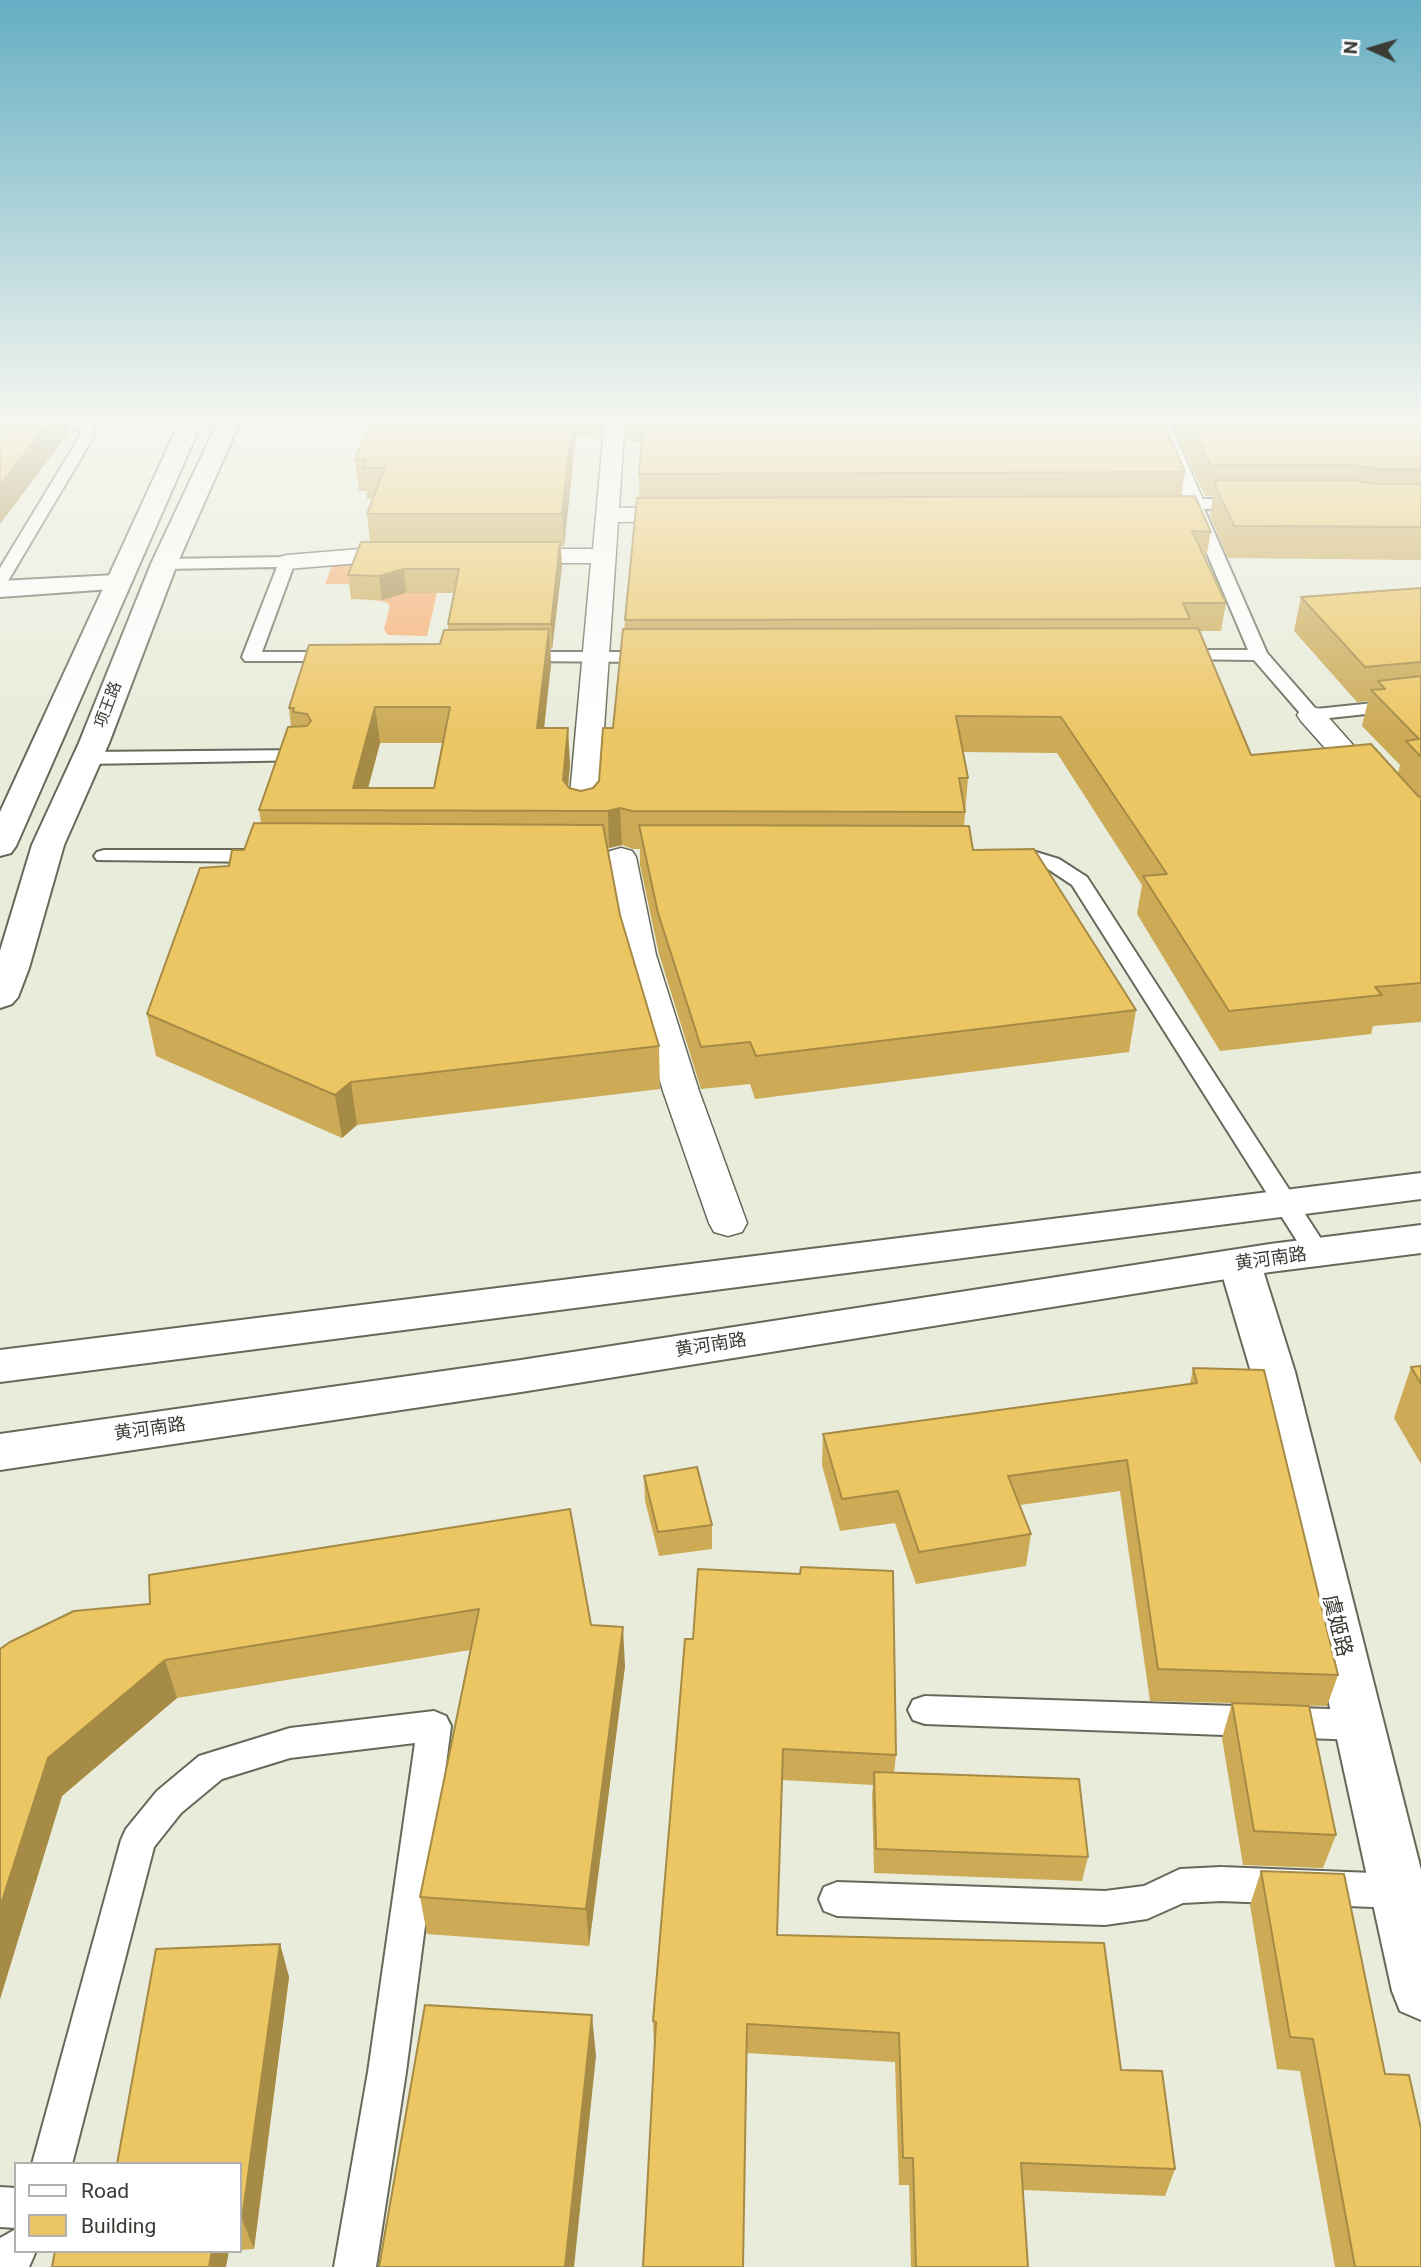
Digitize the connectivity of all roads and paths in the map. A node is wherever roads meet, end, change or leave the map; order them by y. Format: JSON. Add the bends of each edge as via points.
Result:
{"nodes":[{"id":1,"x":35,"y":523,"type":"edge"},
{"id":2,"x":145,"y":523,"type":"edge"},
{"id":3,"x":183,"y":523,"type":"edge"},
{"id":4,"x":606,"y":523,"type":"edge"},
{"id":5,"x":1202,"y":523,"type":"edge"},
{"id":6,"x":428,"y":556,"type":"edge"},
{"id":7,"x":495,"y":556,"type":"edge"},
{"id":8,"x":603,"y":556,"type":"junction"},
{"id":9,"x":287,"y":562,"type":"junction"},
{"id":10,"x":164,"y":564,"type":"junction"},
{"id":11,"x":0,"y":581,"type":"edge"},
{"id":12,"x":117,"y":583,"type":"junction"},
{"id":13,"x":0,"y":589,"type":"edge"},
{"id":14,"x":1162,"y":655,"type":"edge"},
{"id":15,"x":1259,"y":655,"type":"junction"},
{"id":16,"x":361,"y":657,"type":"edge"},
{"id":17,"x":498,"y":657,"type":"edge"},
{"id":18,"x":594,"y":657,"type":"junction"},
{"id":19,"x":664,"y":657,"type":"edge"},
{"id":20,"x":1421,"y":703,"type":"edge"},
{"id":21,"x":1311,"y":715,"type":"junction"},
{"id":22,"x":305,"y":756,"type":"edge"},
{"id":23,"x":87,"y":758,"type":"junction"},
{"id":24,"x":1372,"y":775,"type":"edge"},
{"id":25,"x":583,"y":817,"type":"edge"},
{"id":26,"x":0,"y":846,"type":"edge"},
{"id":27,"x":104,"y":856,"type":"dead end"},
{"id":28,"x":286,"y":856,"type":"edge"},
{"id":29,"x":621,"y":857,"type":"dead end"},
{"id":30,"x":988,"y":858,"type":"edge"},
{"id":31,"x":0,"y":997,"type":"edge"},
{"id":32,"x":1421,"y":1186,"type":"edge"},
{"id":33,"x":1285,"y":1204,"type":"junction"},
{"id":34,"x":728,"y":1223,"type":"dead end"},
{"id":35,"x":1421,"y":1239,"type":"edge"},
{"id":36,"x":1318,"y":1254,"type":"junction"},
{"id":37,"x":1240,"y":1264,"type":"junction"},
{"id":38,"x":0,"y":1366,"type":"edge"},
{"id":39,"x":0,"y":1452,"type":"edge"},
{"id":40,"x":925,"y":1710,"type":"dead end"},
{"id":41,"x":1360,"y":1725,"type":"junction"},
{"id":42,"x":1398,"y":1891,"type":"junction"},
{"id":43,"x":837,"y":1899,"type":"dead end"},
{"id":44,"x":1420,"y":1985,"type":"edge"},
{"id":45,"x":53,"y":2162,"type":"edge"},
{"id":46,"x":355,"y":2267,"type":"edge"}],
"edges":[{"from":1,"to":11,"type":"lane"},
{"from":2,"to":12,"type":"main road"},
{"from":3,"to":10,"type":"main road","name":"项王路"},
{"from":4,"to":8,"type":"street"},
{"from":5,"to":15,"type":"lane"},
{"from":6,"to":9,"type":"street"},
{"from":7,"to":8,"type":"street"},
{"from":8,"to":18,"type":"street"},
{"from":9,"to":10,"type":"lane"},
{"from":9,"to":16,"type":"lane","via":[[251,657]]},
{"from":10,"to":23,"type":"main road","name":"项王路"},
{"from":12,"to":13,"type":"main road"},
{"from":12,"to":26,"type":"main road"},
{"from":14,"to":15,"type":"lane"},
{"from":15,"to":21,"type":"lane"},
{"from":17,"to":18,"type":"lane"},
{"from":18,"to":19,"type":"lane"},
{"from":18,"to":25,"type":"street"},
{"from":20,"to":21,"type":"lane"},
{"from":21,"to":24,"type":"street"},
{"from":22,"to":23,"type":"lane"},
{"from":23,"to":31,"type":"main road","name":"项王路","via":[[48,845]]},
{"from":27,"to":28,"type":"lane"},
{"from":29,"to":34,"type":"street","via":[[640,955]]},
{"from":30,"to":33,"type":"lane","via":[[1042,860],[1080,881]]},
{"from":32,"to":33,"type":"main road"},
{"from":33,"to":36,"type":"lane"},
{"from":33,"to":38,"type":"main road"},
{"from":35,"to":36,"type":"main road","name":"黄河南路"},
{"from":36,"to":37,"type":"main road","name":"黄河南路"},
{"from":37,"to":39,"type":"main road","name":"黄河南路"},
{"from":37,"to":41,"type":"main road","name":"虞姬路","via":[[1273,1372]]},
{"from":40,"to":41,"type":"lane"},
{"from":41,"to":42,"type":"main road","name":"虞姬路"},
{"from":42,"to":43,"type":"lane","via":[[1180,1886],[1147,1902],[1105,1908]]},
{"from":42,"to":44,"type":"main road","name":"虞姬路"},
{"from":45,"to":46,"type":"lane","via":[[138,1840],[169,1802],[211,1767],[290,1743],[434,1726]]}]}
